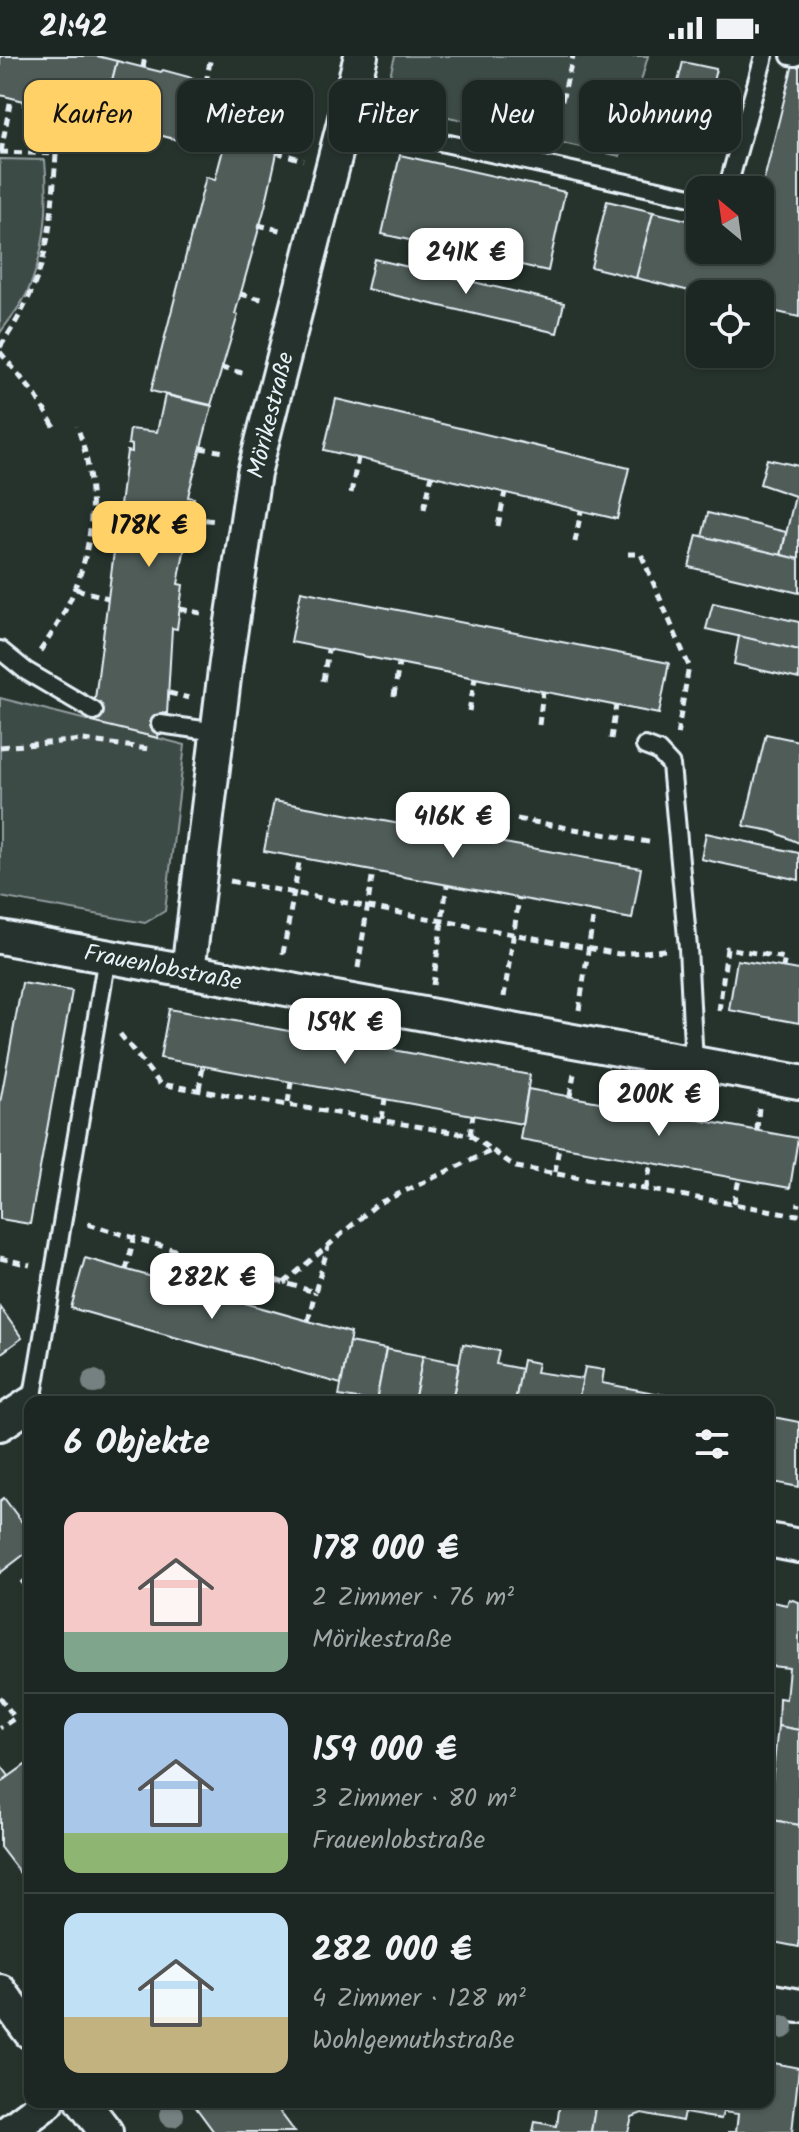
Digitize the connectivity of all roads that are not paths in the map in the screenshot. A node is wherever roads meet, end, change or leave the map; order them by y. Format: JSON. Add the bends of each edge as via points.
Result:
{"nodes":[{"id":1,"x":361,"y":56,"type":"edge"},
{"id":2,"x":764,"y":56,"type":"edge"},
{"id":3,"x":355,"y":80,"type":"edge"},
{"id":4,"x":446,"y":143,"type":"edge"},
{"id":5,"x":336,"y":152,"type":"edge"},
{"id":6,"x":731,"y":176,"type":"edge"},
{"id":7,"x":686,"y":196,"type":"edge"},
{"id":8,"x":0,"y":650,"type":"edge"},
{"id":9,"x":94,"y":711,"type":"dead end"},
{"id":10,"x":160,"y":724,"type":"dead end"},
{"id":11,"x":217,"y":732,"type":"junction"},
{"id":12,"x":645,"y":746,"type":"dead end"},
{"id":13,"x":0,"y":937,"type":"edge"},
{"id":14,"x":107,"y":957,"type":"junction"},
{"id":15,"x":188,"y":971,"type":"junction"},
{"id":16,"x":694,"y":1063,"type":"junction"},
{"id":17,"x":799,"y":1082,"type":"edge"},
{"id":18,"x":32,"y":1396,"type":"edge"},
{"id":19,"x":24,"y":1408,"type":"edge"},
{"id":20,"x":0,"y":1424,"type":"edge"},
{"id":21,"x":774,"y":1541,"type":"edge"},
{"id":22,"x":799,"y":1546,"type":"edge"},
{"id":23,"x":0,"y":1991,"type":"edge"},
{"id":24,"x":774,"y":2001,"type":"edge"},
{"id":25,"x":799,"y":2006,"type":"edge"},
{"id":26,"x":24,"y":2024,"type":"edge"},
{"id":27,"x":40,"y":2108,"type":"edge"},
{"id":28,"x":88,"y":2108,"type":"edge"},
{"id":29,"x":8,"y":2132,"type":"edge"},
{"id":30,"x":106,"y":2132,"type":"edge"}],
"edges":[{"from":1,"to":3,"type":"street","name":"Mörikestraße"},
{"from":2,"to":6,"type":"lane"},
{"from":4,"to":7,"type":"lane"},
{"from":5,"to":11,"type":"street","name":"Mörikestraße","via":[[254,473]]},
{"from":8,"to":9,"type":"lane"},
{"from":10,"to":11,"type":"lane"},
{"from":11,"to":15,"type":"street","name":"Mörikestraße"},
{"from":12,"to":16,"type":"lane","via":[[671,765]]},
{"from":13,"to":14,"type":"street","name":"Frauenlobstraße"},
{"from":14,"to":15,"type":"street","name":"Frauenlobstraße"},
{"from":14,"to":18,"type":"lane"},
{"from":15,"to":16,"type":"street","name":"Frauenlobstraße"},
{"from":16,"to":17,"type":"street","name":"Frauenlobstraße"},
{"from":19,"to":20,"type":"street"},
{"from":21,"to":22,"type":"street"},
{"from":23,"to":26,"type":"street"},
{"from":24,"to":25,"type":"street"},
{"from":27,"to":29,"type":"street"},
{"from":28,"to":30,"type":"street"}]}
